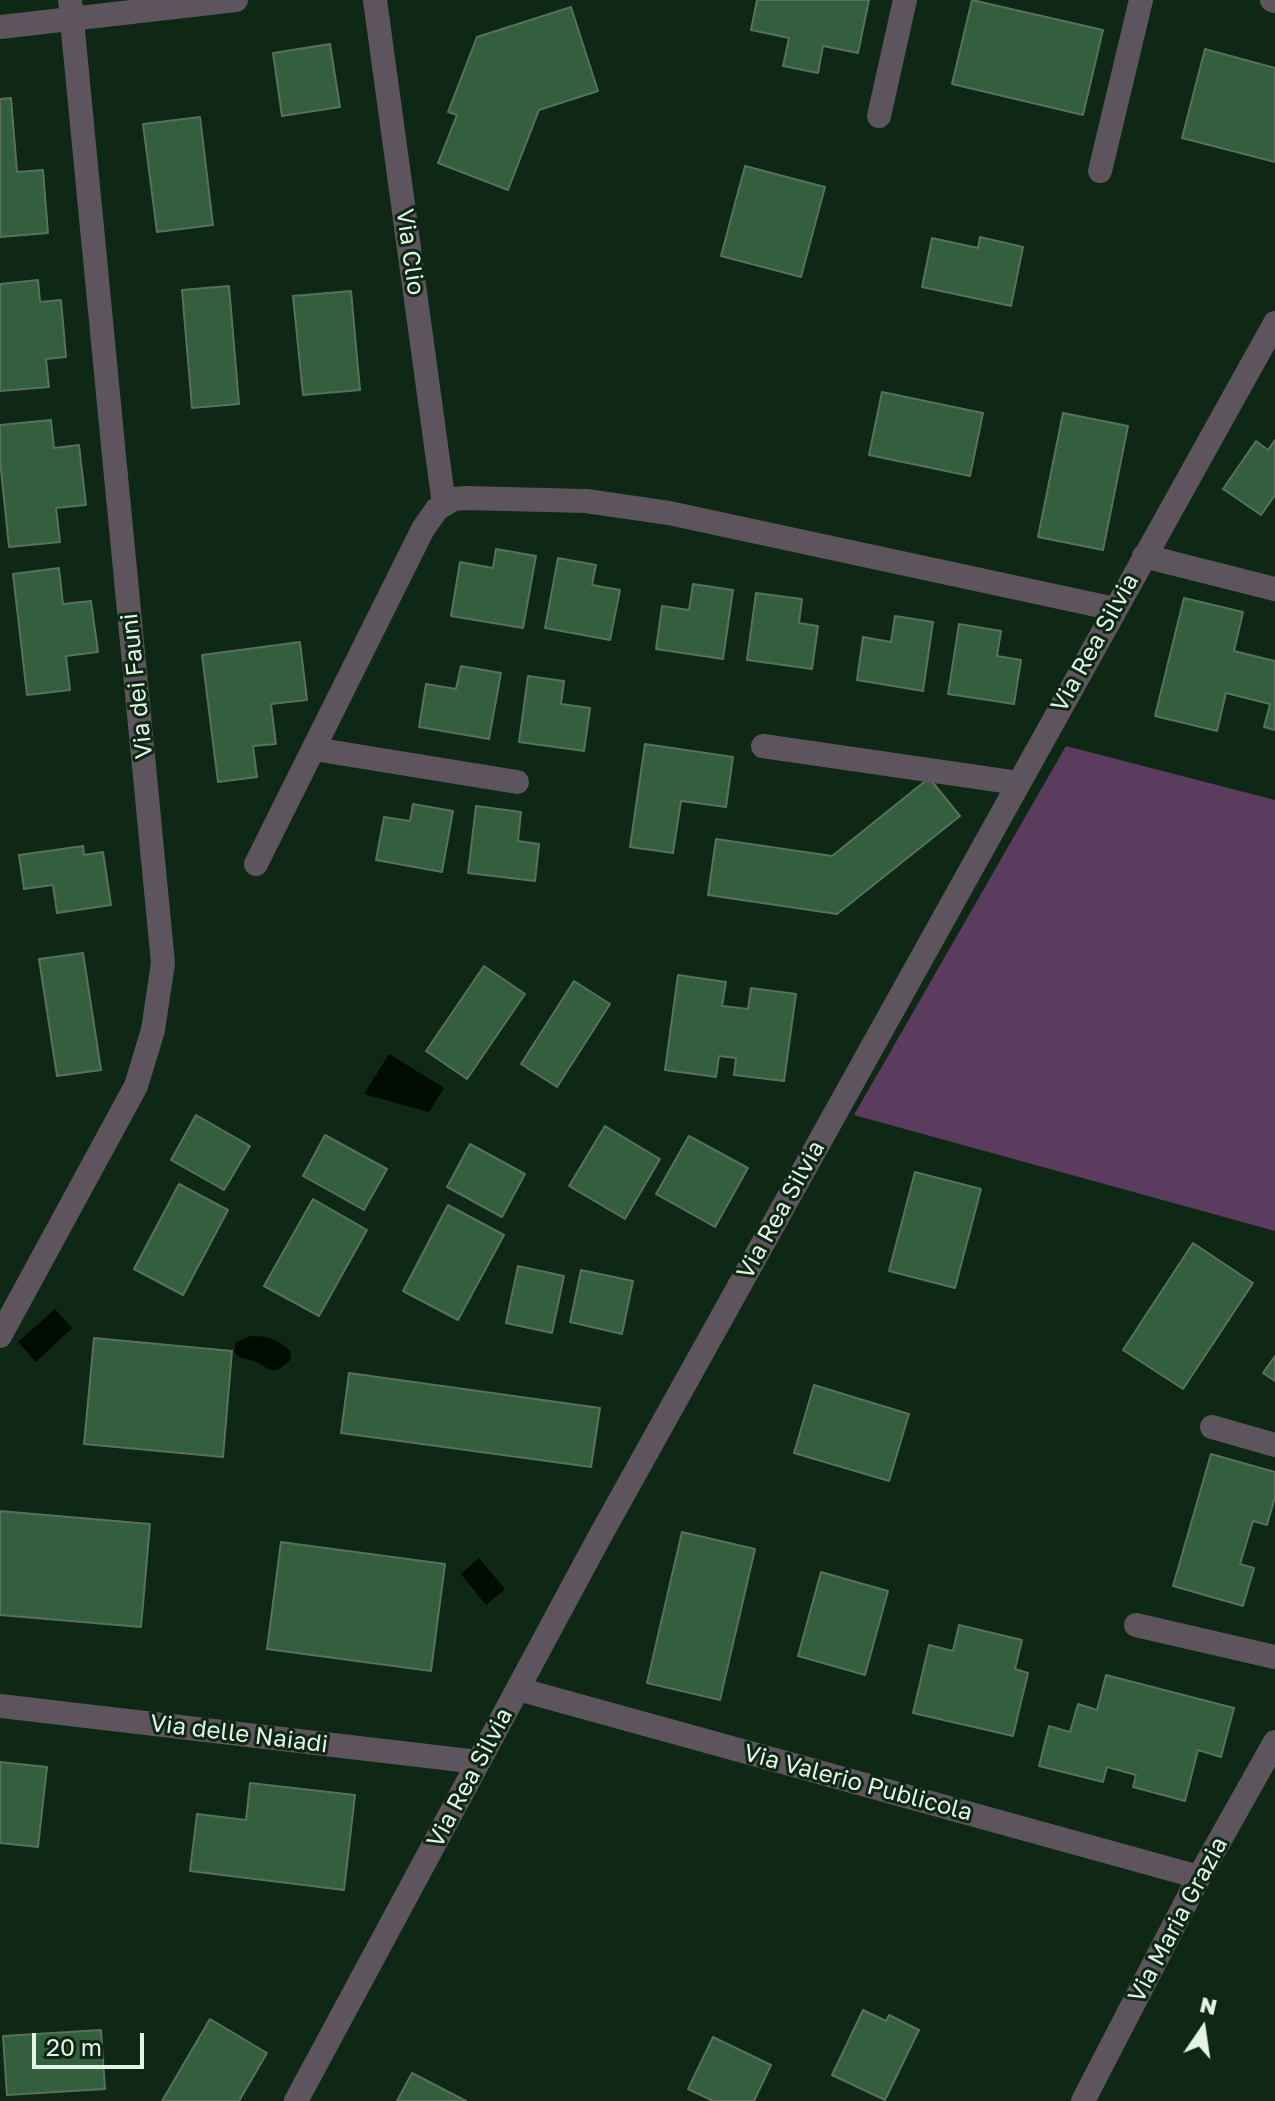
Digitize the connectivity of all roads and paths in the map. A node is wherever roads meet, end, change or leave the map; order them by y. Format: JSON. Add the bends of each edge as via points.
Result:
{"nodes":[{"id":1,"x":236,"y":0,"type":"edge"},
{"id":2,"x":375,"y":0,"type":"edge"},
{"id":3,"x":905,"y":0,"type":"edge"},
{"id":4,"x":1141,"y":0,"type":"edge"},
{"id":5,"x":71,"y":10,"type":"edge"},
{"id":6,"x":0,"y":27,"type":"edge"},
{"id":7,"x":879,"y":116,"type":"dead end"},
{"id":8,"x":1100,"y":171,"type":"dead end"},
{"id":9,"x":1275,"y":323,"type":"edge"},
{"id":10,"x":444,"y":504,"type":"junction"},
{"id":11,"x":1144,"y":556,"type":"junction"},
{"id":12,"x":1275,"y":589,"type":"edge"},
{"id":13,"x":1115,"y":609,"type":"junction"},
{"id":14,"x":763,"y":746,"type":"dead end"},
{"id":15,"x":314,"y":749,"type":"junction"},
{"id":16,"x":517,"y":782,"type":"dead end"},
{"id":17,"x":1018,"y":783,"type":"junction"},
{"id":18,"x":256,"y":864,"type":"dead end"},
{"id":19,"x":0,"y":1336,"type":"edge"},
{"id":20,"x":1212,"y":1427,"type":"dead end"},
{"id":21,"x":1275,"y":1445,"type":"edge"},
{"id":22,"x":1136,"y":1625,"type":"dead end"},
{"id":23,"x":1275,"y":1657,"type":"edge"},
{"id":24,"x":518,"y":1689,"type":"junction"},
{"id":25,"x":0,"y":1706,"type":"edge"},
{"id":26,"x":1275,"y":1742,"type":"edge"},
{"id":27,"x":478,"y":1762,"type":"junction"},
{"id":28,"x":1199,"y":1877,"type":"junction"},
{"id":29,"x":296,"y":2101,"type":"edge"},
{"id":30,"x":1083,"y":2101,"type":"edge"}],
"edges":[{"from":1,"to":5,"type":"street"},
{"from":2,"to":10,"type":"street","name":"Via Clio"},
{"from":3,"to":7,"type":"street"},
{"from":4,"to":8,"type":"street"},
{"from":5,"to":6,"type":"street"},
{"from":5,"to":19,"type":"street","name":"Via dei Fauni","via":[[163,963],[153,1030],[136,1086]]},
{"from":9,"to":11,"type":"street","name":"Via Rea Silvia"},
{"from":10,"to":13,"type":"street","via":[[480,497],[640,508]]},
{"from":10,"to":15,"type":"street","via":[[423,529]]},
{"from":11,"to":12,"type":"street"},
{"from":11,"to":13,"type":"street","name":"Via Rea Silvia"},
{"from":13,"to":17,"type":"street","name":"Via Rea Silvia"},
{"from":14,"to":17,"type":"street"},
{"from":15,"to":16,"type":"street"},
{"from":15,"to":18,"type":"street"},
{"from":17,"to":24,"type":"street","name":"Via Rea Silvia"},
{"from":20,"to":21,"type":"street"},
{"from":22,"to":23,"type":"street"},
{"from":24,"to":27,"type":"street","name":"Via Rea Silvia"},
{"from":24,"to":28,"type":"street","name":"Via Valerio Publicola"},
{"from":25,"to":27,"type":"street","name":"Via delle Naiadi"},
{"from":26,"to":28,"type":"street","name":"Via Maria Grazia"},
{"from":27,"to":29,"type":"street","name":"Via Rea Silvia"},
{"from":28,"to":30,"type":"street","name":"Via Maria Grazia"}]}
